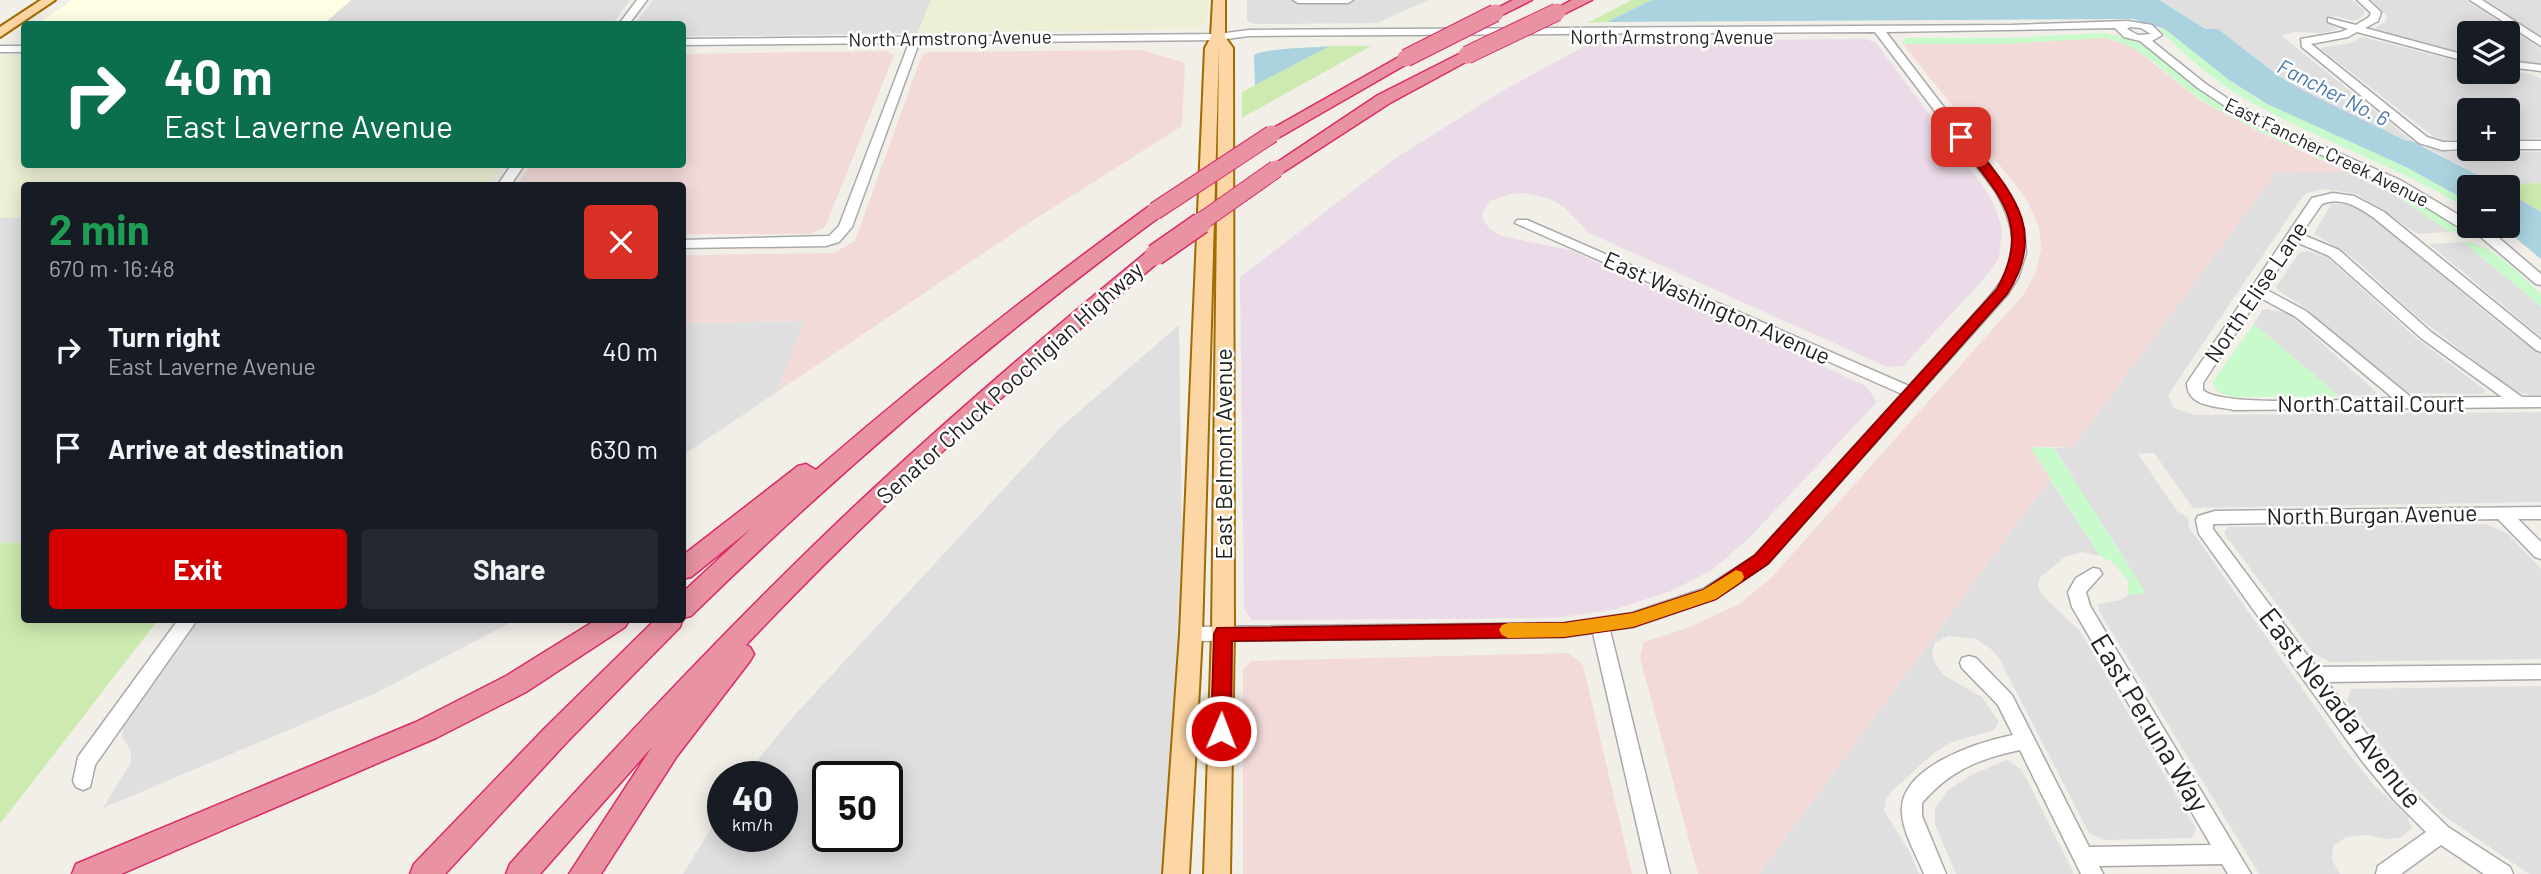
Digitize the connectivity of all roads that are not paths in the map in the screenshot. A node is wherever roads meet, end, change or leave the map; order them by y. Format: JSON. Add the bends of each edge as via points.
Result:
{"nodes":[{"id":1,"x":49,"y":0,"type":"edge"},
{"id":2,"x":642,"y":0,"type":"edge"},
{"id":3,"x":1219,"y":0,"type":"edge"},
{"id":4,"x":1298,"y":0,"type":"edge"},
{"id":5,"x":1348,"y":0,"type":"edge"},
{"id":6,"x":1525,"y":0,"type":"edge"},
{"id":7,"x":1584,"y":0,"type":"edge"},
{"id":8,"x":2362,"y":0,"type":"edge"},
{"id":9,"x":2474,"y":0,"type":"edge"},
{"id":10,"x":1557,"y":12,"type":"joint"},
{"id":11,"x":2332,"y":20,"type":"dead end"},
{"id":12,"x":626,"y":21,"type":"edge"},
{"id":13,"x":2125,"y":29,"type":"junction"},
{"id":14,"x":2355,"y":29,"type":"junction"},
{"id":15,"x":1881,"y":32,"type":"junction"},
{"id":16,"x":0,"y":33,"type":"edge"},
{"id":17,"x":2156,"y":33,"type":"junction"},
{"id":18,"x":1218,"y":37,"type":"junction"},
{"id":19,"x":916,"y":38,"type":"junction"},
{"id":20,"x":2143,"y":38,"type":"junction"},
{"id":21,"x":686,"y":42,"type":"edge"},
{"id":22,"x":2541,"y":43,"type":"edge"},
{"id":23,"x":0,"y":49,"type":"edge"},
{"id":24,"x":21,"y":49,"type":"edge"},
{"id":25,"x":1467,"y":55,"type":"joint"},
{"id":26,"x":2457,"y":56,"type":"edge"},
{"id":27,"x":2520,"y":66,"type":"edge"},
{"id":28,"x":2539,"y":69,"type":"edge"},
{"id":29,"x":2457,"y":145,"type":"edge"},
{"id":30,"x":2520,"y":145,"type":"edge"},
{"id":31,"x":2541,"y":145,"type":"edge"},
{"id":32,"x":1276,"y":169,"type":"joint"},
{"id":33,"x":2457,"y":210,"type":"edge"},
{"id":34,"x":2457,"y":220,"type":"edge"},
{"id":35,"x":1522,"y":223,"type":"dead end"},
{"id":36,"x":2294,"y":236,"type":"junction"},
{"id":37,"x":2491,"y":238,"type":"edge"},
{"id":38,"x":686,"y":244,"type":"edge"},
{"id":39,"x":2541,"y":281,"type":"edge"},
{"id":40,"x":2256,"y":290,"type":"junction"},
{"id":41,"x":2541,"y":347,"type":"edge"},
{"id":42,"x":961,"y":359,"type":"junction"},
{"id":43,"x":1912,"y":393,"type":"junction"},
{"id":44,"x":2203,"y":399,"type":"joint"},
{"id":45,"x":2541,"y":402,"type":"edge"},
{"id":46,"x":2519,"y":403,"type":"junction"},
{"id":47,"x":2409,"y":404,"type":"junction"},
{"id":48,"x":896,"y":483,"type":"junction"},
{"id":49,"x":2541,"y":513,"type":"edge"},
{"id":50,"x":2503,"y":514,"type":"junction"},
{"id":51,"x":2204,"y":520,"type":"joint"},
{"id":52,"x":2541,"y":554,"type":"edge"},
{"id":53,"x":686,"y":567,"type":"edge"},
{"id":54,"x":2093,"y":574,"type":"dead end"},
{"id":55,"x":686,"y":605,"type":"edge"},
{"id":56,"x":186,"y":623,"type":"edge"},
{"id":57,"x":611,"y":623,"type":"edge"},
{"id":58,"x":668,"y":623,"type":"edge"},
{"id":59,"x":1600,"y":625,"type":"junction"},
{"id":60,"x":1191,"y":634,"type":"junction"},
{"id":61,"x":1223,"y":634,"type":"junction"},
{"id":62,"x":1969,"y":663,"type":"dead end"},
{"id":63,"x":2541,"y":672,"type":"edge"},
{"id":64,"x":2312,"y":675,"type":"junction"},
{"id":65,"x":2026,"y":741,"type":"junction"},
{"id":66,"x":83,"y":781,"type":"dead end"},
{"id":67,"x":2441,"y":833,"type":"junction"},
{"id":68,"x":2228,"y":853,"type":"junction"},
{"id":69,"x":2088,"y":866,"type":"edge"},
{"id":70,"x":2386,"y":873,"type":"edge"},
{"id":71,"x":87,"y":874,"type":"edge"},
{"id":72,"x":425,"y":874,"type":"edge"},
{"id":73,"x":521,"y":874,"type":"edge"},
{"id":74,"x":583,"y":874,"type":"edge"},
{"id":75,"x":1176,"y":874,"type":"edge"},
{"id":76,"x":1217,"y":874,"type":"edge"},
{"id":77,"x":1659,"y":874,"type":"edge"},
{"id":78,"x":1935,"y":874,"type":"edge"},
{"id":79,"x":2240,"y":874,"type":"edge"},
{"id":80,"x":2502,"y":874,"type":"edge"}],
"edges":[{"from":1,"to":16,"type":"main road"},
{"from":2,"to":12,"type":"street"},
{"from":3,"to":18,"type":"main road","name":"East Belmont Avenue"},
{"from":4,"to":5,"type":"street"},
{"from":6,"to":42,"type":"highway","name":"Senator Chuck Poochigian Highway","bridge":true,"via":[[1406,58],[1272,134],[1155,211]]},
{"from":7,"to":10,"type":"highway","name":"Senator Chuck Poochigian Highway"},
{"from":8,"to":14,"type":"street","via":[[2376,16]]},
{"from":9,"to":22,"type":"street"},
{"from":10,"to":25,"type":"highway","name":"Senator Chuck Poochigian Highway","bridge":true},
{"from":11,"to":14,"type":"street"},
{"from":13,"to":15,"type":"street","name":"North Armstrong Avenue"},
{"from":13,"to":17,"type":"street","via":[[2139,24]]},
{"from":13,"to":20,"type":"street"},
{"from":14,"to":26,"type":"street"},
{"from":14,"to":29,"type":"street","via":[[2333,39],[2305,41],[2306,45],[2423,140]]},
{"from":15,"to":18,"type":"street","name":"North Armstrong Avenue","via":[[1249,41]]},
{"from":15,"to":43,"type":"street","via":[[2002,191],[2017,220],[2020,239],[2007,285]]},
{"from":17,"to":20,"type":"street"},
{"from":17,"to":33,"type":"street","name":"East Fancher Creek Avenue","via":[[2240,100],[2408,179]]},
{"from":18,"to":19,"type":"street","name":"North Armstrong Avenue"},
{"from":18,"to":60,"type":"main road","name":"East Belmont Avenue","via":[[1212,48]]},
{"from":18,"to":61,"type":"main road","name":"East Belmont Avenue","via":[[1226,48]]},
{"from":19,"to":21,"type":"street","name":"North Armstrong Avenue"},
{"from":19,"to":38,"type":"street","via":[[845,227],[834,239],[812,244]]},
{"from":20,"to":34,"type":"street","name":"East Fancher Creek Avenue","via":[[2232,106],[2396,183]]},
{"from":23,"to":24,"type":"street"},
{"from":25,"to":32,"type":"highway","name":"Senator Chuck Poochigian Highway","via":[[1384,99]]},
{"from":27,"to":28,"type":"street"},
{"from":30,"to":31,"type":"street"},
{"from":32,"to":48,"type":"highway","name":"Senator Chuck Poochigian Highway","bridge":true,"via":[[1155,255],[1030,360]]},
{"from":35,"to":43,"type":"street","name":"East Washington Avenue"},
{"from":36,"to":40,"type":"street","name":"North Elise Lane"},
{"from":36,"to":41,"type":"street","name":"North Elise Lane","via":[[2317,201],[2335,196],[2354,200],[2379,215]]},
{"from":36,"to":46,"type":"street","via":[[2334,253],[2426,335]]},
{"from":37,"to":39,"type":"street","name":"East Fancher Creek Avenue"},
{"from":40,"to":44,"type":"street","name":"North Elise Lane","via":[[2195,383],[2195,391]]},
{"from":40,"to":47,"type":"street","via":[[2301,314]]},
{"from":42,"to":53,"type":"highway","via":[[892,405]]},
{"from":42,"to":55,"type":"highway","name":"Senator Chuck Poochigian Highway","via":[[821,476]]},
{"from":43,"to":59,"type":"street","via":[[1762,559],[1709,594],[1633,620]]},
{"from":44,"to":47,"type":"street","name":"North Cattail Court","via":[[2234,405]]},
{"from":45,"to":46,"type":"street","name":"North Cattail Court"},
{"from":46,"to":47,"type":"street","name":"North Cattail Court"},
{"from":48,"to":73,"type":"highway","name":"Senator Chuck Poochigian Highway","via":[[698,679]]},
{"from":48,"to":74,"type":"highway","via":[[723,675],[667,748]]},
{"from":49,"to":50,"type":"street","name":"North Burgan Avenue"},
{"from":50,"to":51,"type":"street","name":"North Burgan Avenue"},
{"from":50,"to":52,"type":"street"},
{"from":51,"to":64,"type":"street","name":"East Nevada Avenue","via":[[2205,530]]},
{"from":54,"to":68,"type":"street","name":"East Peruna Way","via":[[2077,592],[2081,607]]},
{"from":56,"to":66,"type":"street","via":[[85,762]]},
{"from":57,"to":71,"type":"highway","via":[[516,684],[426,730]]},
{"from":58,"to":72,"type":"highway"},
{"from":59,"to":61,"type":"street","via":[[1564,630]]},
{"from":59,"to":77,"type":"street"},
{"from":60,"to":61,"type":"street"},
{"from":60,"to":75,"type":"main road","name":"East Belmont Avenue"},
{"from":61,"to":76,"type":"main road","name":"East Belmont Avenue"},
{"from":62,"to":65,"type":"street","via":[[2005,700]]},
{"from":63,"to":64,"type":"street"},
{"from":64,"to":67,"type":"street","name":"East Nevada Avenue","via":[[2369,755]]},
{"from":65,"to":69,"type":"street"},
{"from":65,"to":78,"type":"street","via":[[1954,761],[1912,800],[1912,816]]},
{"from":67,"to":70,"type":"street"},
{"from":67,"to":80,"type":"street","name":"East Nevada Avenue"},
{"from":68,"to":69,"type":"street"},
{"from":68,"to":79,"type":"street","name":"East Peruna Way"}]}
